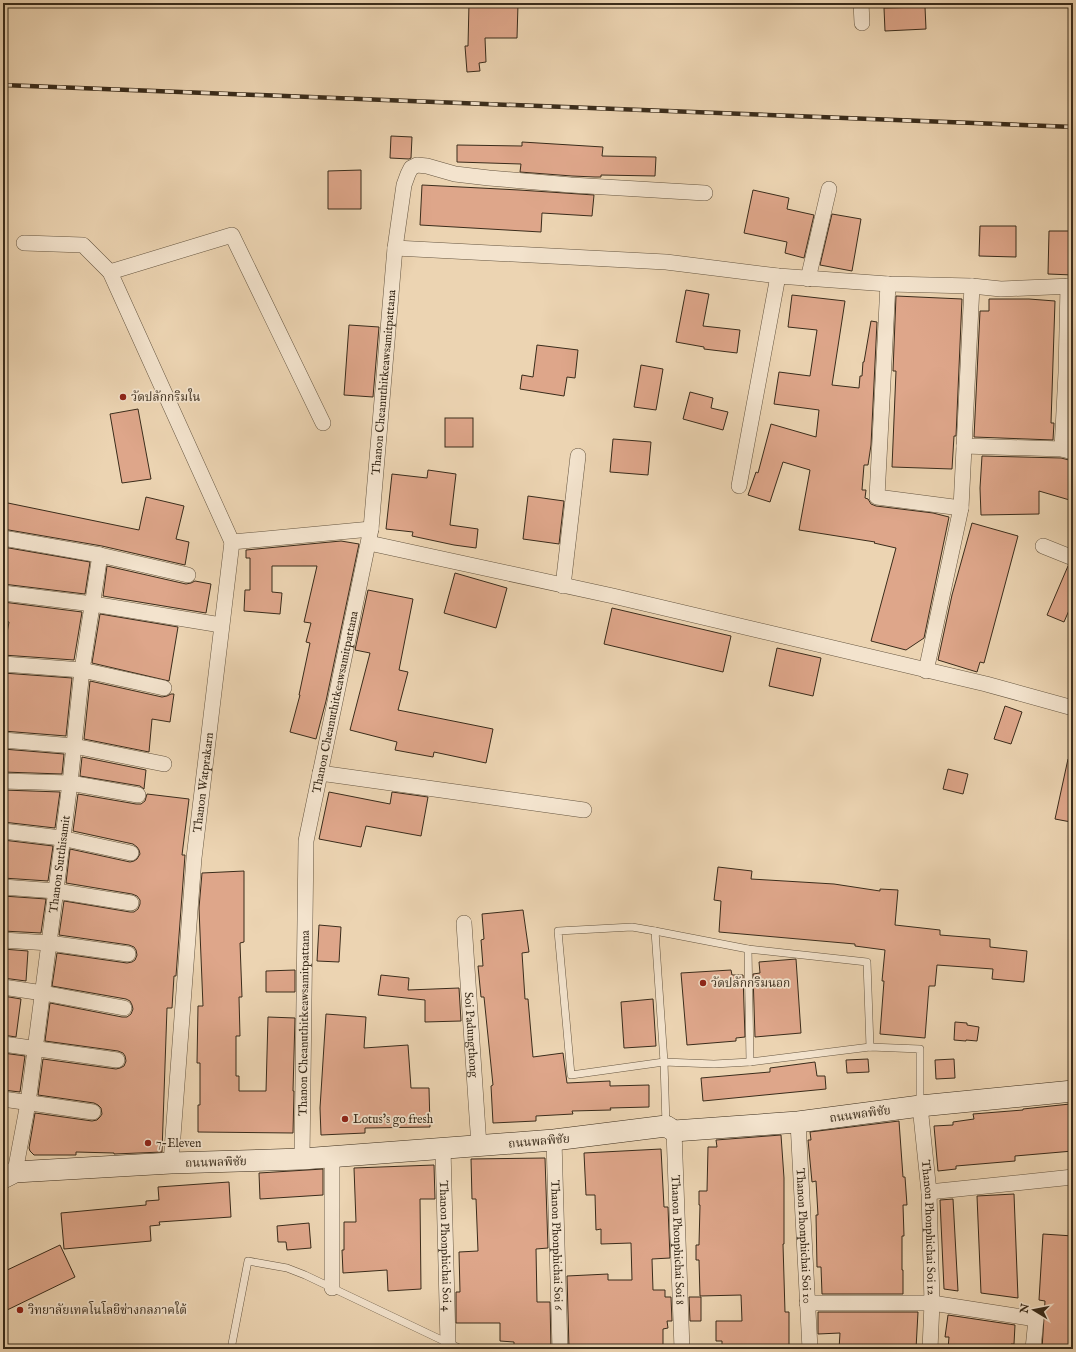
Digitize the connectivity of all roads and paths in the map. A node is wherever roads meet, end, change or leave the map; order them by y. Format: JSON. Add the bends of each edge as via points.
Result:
{"nodes":[{"id":1,"x":862,"y":3,"type":"edge"},
{"id":2,"x":862,"y":23,"type":"dead end"},
{"id":3,"x":829,"y":189,"type":"dead end"},
{"id":4,"x":705,"y":193,"type":"dead end"},
{"id":5,"x":24,"y":243,"type":"dead end"},
{"id":6,"x":395,"y":248,"type":"junction"},
{"id":7,"x":110,"y":272,"type":"junction"},
{"id":8,"x":778,"y":276,"type":"junction"},
{"id":9,"x":808,"y":278,"type":"junction"},
{"id":10,"x":888,"y":284,"type":"junction"},
{"id":11,"x":972,"y":286,"type":"junction"},
{"id":12,"x":1071,"y":286,"type":"edge"},
{"id":13,"x":1070,"y":373,"type":"edge"},
{"id":14,"x":323,"y":423,"type":"dead end"},
{"id":15,"x":964,"y":446,"type":"junction"},
{"id":16,"x":1068,"y":451,"type":"edge"},
{"id":17,"x":578,"y":456,"type":"dead end"},
{"id":18,"x":739,"y":486,"type":"dead end"},
{"id":19,"x":961,"y":508,"type":"junction"},
{"id":20,"x":370,"y":536,"type":"junction"},
{"id":21,"x":3,"y":538,"type":"edge"},
{"id":22,"x":232,"y":542,"type":"junction"},
{"id":23,"x":1043,"y":546,"type":"dead end"},
{"id":24,"x":100,"y":555,"type":"junction"},
{"id":25,"x":1073,"y":558,"type":"edge"},
{"id":26,"x":188,"y":575,"type":"dead end"},
{"id":27,"x":563,"y":586,"type":"junction"},
{"id":28,"x":3,"y":593,"type":"edge"},
{"id":29,"x":93,"y":604,"type":"junction"},
{"id":30,"x":221,"y":625,"type":"junction"},
{"id":31,"x":3,"y":664,"type":"edge"},
{"id":32,"x":82,"y":670,"type":"junction"},
{"id":33,"x":926,"y":671,"type":"junction"},
{"id":34,"x":164,"y":688,"type":"dead end"},
{"id":35,"x":1073,"y":708,"type":"edge"},
{"id":36,"x":3,"y":740,"type":"edge"},
{"id":37,"x":74,"y":746,"type":"junction"},
{"id":38,"x":164,"y":764,"type":"dead end"},
{"id":39,"x":320,"y":773,"type":"junction"},
{"id":40,"x":3,"y":780,"type":"edge"},
{"id":41,"x":70,"y":783,"type":"junction"},
{"id":42,"x":138,"y":795,"type":"dead end"},
{"id":43,"x":584,"y":810,"type":"dead end"},
{"id":44,"x":3,"y":831,"type":"edge"},
{"id":45,"x":61,"y":838,"type":"junction"},
{"id":46,"x":131,"y":853,"type":"dead end"},
{"id":47,"x":3,"y":887,"type":"edge"},
{"id":48,"x":56,"y":891,"type":"junction"},
{"id":49,"x":131,"y":903,"type":"dead end"},
{"id":50,"x":464,"y":923,"type":"dead end"},
{"id":51,"x":655,"y":931,"type":"junction"},
{"id":52,"x":3,"y":940,"type":"edge"},
{"id":53,"x":49,"y":943,"type":"junction"},
{"id":54,"x":748,"y":949,"type":"junction"},
{"id":55,"x":128,"y":954,"type":"dead end"},
{"id":56,"x":3,"y":987,"type":"edge"},
{"id":57,"x":43,"y":993,"type":"junction"},
{"id":58,"x":124,"y":1008,"type":"dead end"},
{"id":59,"x":3,"y":1044,"type":"edge"},
{"id":60,"x":870,"y":1047,"type":"junction"},
{"id":61,"x":35,"y":1049,"type":"junction"},
{"id":62,"x":116,"y":1060,"type":"dead end"},
{"id":63,"x":664,"y":1062,"type":"junction"},
{"id":64,"x":750,"y":1062,"type":"junction"},
{"id":65,"x":1073,"y":1091,"type":"edge"},
{"id":66,"x":3,"y":1099,"type":"edge"},
{"id":67,"x":28,"y":1103,"type":"junction"},
{"id":68,"x":920,"y":1106,"type":"junction"},
{"id":69,"x":93,"y":1112,"type":"dead end"},
{"id":70,"x":798,"y":1122,"type":"junction"},
{"id":71,"x":670,"y":1129,"type":"junction"},
{"id":72,"x":554,"y":1140,"type":"junction"},
{"id":73,"x":479,"y":1146,"type":"junction"},
{"id":74,"x":443,"y":1148,"type":"junction"},
{"id":75,"x":332,"y":1156,"type":"junction"},
{"id":76,"x":302,"y":1159,"type":"junction"},
{"id":77,"x":172,"y":1163,"type":"junction"},
{"id":78,"x":9,"y":1175,"type":"edge"},
{"id":79,"x":1073,"y":1177,"type":"edge"},
{"id":80,"x":930,"y":1192,"type":"junction"},
{"id":81,"x":332,"y":1288,"type":"junction"},
{"id":82,"x":807,"y":1303,"type":"junction"},
{"id":83,"x":932,"y":1303,"type":"junction"},
{"id":84,"x":449,"y":1347,"type":"edge"},
{"id":85,"x":231,"y":1349,"type":"edge"},
{"id":86,"x":560,"y":1349,"type":"edge"},
{"id":87,"x":682,"y":1349,"type":"edge"},
{"id":88,"x":810,"y":1349,"type":"edge"},
{"id":89,"x":930,"y":1349,"type":"edge"},
{"id":90,"x":1033,"y":1349,"type":"edge"}],
"edges":[{"from":1,"to":2,"type":"street"},
{"from":3,"to":9,"type":"street"},
{"from":4,"to":6,"type":"street","name":"Thanon Cheanuthitkeawsamitpattana","via":[[571,186],[455,174],[417,165],[411,168],[404,185]]},
{"from":5,"to":7,"type":"street","via":[[83,245]]},
{"from":6,"to":8,"type":"street","via":[[666,262]]},
{"from":6,"to":20,"type":"street","name":"Thanon Cheanuthitkeawsamitpattana"},
{"from":7,"to":14,"type":"street","via":[[232,235]]},
{"from":7,"to":22,"type":"street"},
{"from":8,"to":9,"type":"street"},
{"from":8,"to":18,"type":"street"},
{"from":9,"to":10,"type":"street"},
{"from":10,"to":11,"type":"street"},
{"from":10,"to":19,"type":"street","via":[[877,497]]},
{"from":11,"to":12,"type":"street","via":[[1001,289]]},
{"from":11,"to":15,"type":"street"},
{"from":12,"to":13,"type":"street"},
{"from":13,"to":16,"type":"street"},
{"from":15,"to":16,"type":"street"},
{"from":15,"to":19,"type":"street"},
{"from":17,"to":27,"type":"street"},
{"from":19,"to":33,"type":"street"},
{"from":20,"to":22,"type":"street"},
{"from":20,"to":27,"type":"street"},
{"from":20,"to":39,"type":"street","name":"Thanon Cheanuthitkeawsamitpattana"},
{"from":21,"to":24,"type":"street"},
{"from":22,"to":30,"type":"street","name":"Thanon Watprakarn"},
{"from":23,"to":25,"type":"street"},
{"from":24,"to":26,"type":"street"},
{"from":24,"to":29,"type":"street","name":"Thanon Sutthisamit"},
{"from":27,"to":33,"type":"street"},
{"from":28,"to":29,"type":"street"},
{"from":29,"to":30,"type":"street"},
{"from":29,"to":32,"type":"street","name":"Thanon Sutthisamit"},
{"from":30,"to":77,"type":"street","name":"Thanon Watprakarn","via":[[194,858]]},
{"from":31,"to":32,"type":"street"},
{"from":32,"to":34,"type":"street"},
{"from":32,"to":37,"type":"street","name":"Thanon Sutthisamit"},
{"from":33,"to":35,"type":"street","via":[[986,684]]},
{"from":36,"to":37,"type":"street"},
{"from":37,"to":38,"type":"street"},
{"from":37,"to":41,"type":"street","name":"Thanon Sutthisamit"},
{"from":39,"to":43,"type":"street"},
{"from":39,"to":76,"type":"street","name":"Thanon Cheanuthitkeawsamitpattana","via":[[306,841]]},
{"from":40,"to":41,"type":"street"},
{"from":41,"to":42,"type":"street"},
{"from":41,"to":45,"type":"street","name":"Thanon Sutthisamit"},
{"from":44,"to":45,"type":"street"},
{"from":45,"to":46,"type":"street"},
{"from":45,"to":48,"type":"street","name":"Thanon Sutthisamit"},
{"from":47,"to":48,"type":"street"},
{"from":48,"to":49,"type":"street"},
{"from":48,"to":53,"type":"street","name":"Thanon Sutthisamit"},
{"from":50,"to":73,"type":"street","name":"Soi Padungthong"},
{"from":51,"to":54,"type":"lane"},
{"from":51,"to":63,"type":"lane"},
{"from":51,"to":63,"type":"lane","via":[[632,927],[558,931],[571,1075]]},
{"from":52,"to":53,"type":"street"},
{"from":53,"to":55,"type":"street"},
{"from":53,"to":57,"type":"street","name":"Thanon Sutthisamit"},
{"from":54,"to":60,"type":"lane","via":[[867,962]]},
{"from":54,"to":64,"type":"lane"},
{"from":56,"to":57,"type":"street"},
{"from":57,"to":58,"type":"street"},
{"from":57,"to":61,"type":"street","name":"Thanon Sutthisamit"},
{"from":59,"to":61,"type":"street"},
{"from":60,"to":64,"type":"lane"},
{"from":60,"to":68,"type":"lane","via":[[920,1049]]},
{"from":61,"to":62,"type":"street"},
{"from":61,"to":67,"type":"street","name":"Thanon Sutthisamit"},
{"from":63,"to":64,"type":"lane"},
{"from":63,"to":71,"type":"lane"},
{"from":65,"to":68,"type":"street","name":"ถนนพลพิชัย"},
{"from":66,"to":67,"type":"street"},
{"from":67,"to":69,"type":"street"},
{"from":67,"to":78,"type":"street","name":"Thanon Sutthisamit"},
{"from":68,"to":70,"type":"street","name":"ถนนพลพิชัย"},
{"from":68,"to":80,"type":"street","name":"Thanon Phonphichai Soi 12"},
{"from":70,"to":71,"type":"street","name":"ถนนพลพิชัย"},
{"from":70,"to":82,"type":"street","name":"Thanon Phonphichai Soi 10"},
{"from":71,"to":72,"type":"street","name":"ถนนพลพิชัย"},
{"from":71,"to":87,"type":"street","name":"Thanon Phonphichai Soi 8"},
{"from":72,"to":73,"type":"street","name":"ถนนพลพิชัย"},
{"from":72,"to":86,"type":"street","name":"Thanon Phonphichai Soi 6"},
{"from":73,"to":74,"type":"street","name":"ถนนพลพิชัย"},
{"from":74,"to":75,"type":"street","name":"ถนนพลพิชัย"},
{"from":74,"to":84,"type":"street","name":"Thanon Phonphichai Soi 4"},
{"from":75,"to":76,"type":"street","name":"ถนนพลพิชัย"},
{"from":75,"to":81,"type":"street"},
{"from":76,"to":77,"type":"street","name":"ถนนพลพิชัย"},
{"from":77,"to":78,"type":"street","name":"ถนนพลพิชัย"},
{"from":79,"to":80,"type":"street"},
{"from":80,"to":83,"type":"street","name":"Thanon Phonphichai Soi 12"},
{"from":81,"to":84,"type":"lane"},
{"from":81,"to":85,"type":"lane","via":[[287,1268],[248,1261]]},
{"from":82,"to":83,"type":"street"},
{"from":82,"to":88,"type":"street","name":"Thanon Phonphichai Soi 10"},
{"from":83,"to":89,"type":"street","name":"Thanon Phonphichai Soi 12"},
{"from":83,"to":90,"type":"street","via":[[1036,1319]]}]}
